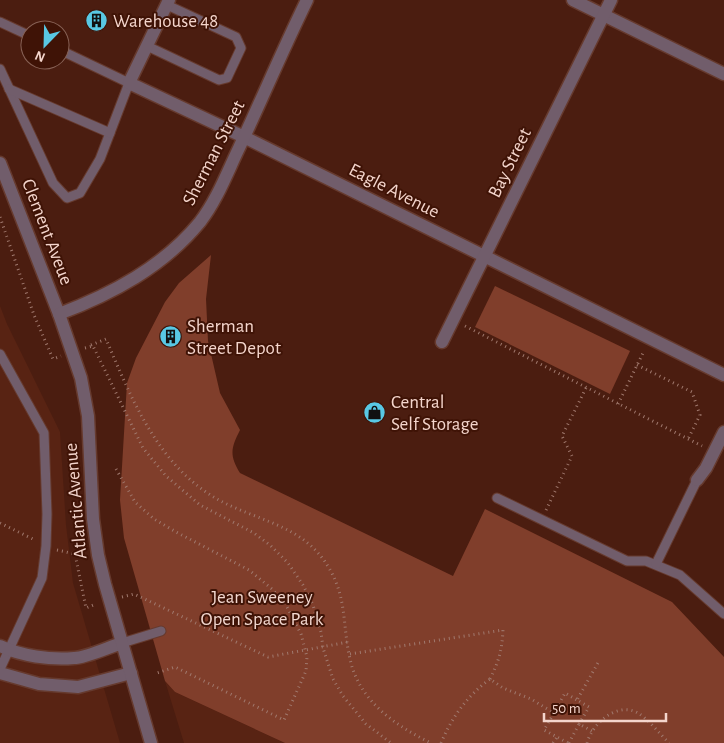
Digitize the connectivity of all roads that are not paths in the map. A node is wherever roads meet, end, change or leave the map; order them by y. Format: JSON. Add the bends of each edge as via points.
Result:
{"nodes":[{"id":1,"x":307,"y":0,"type":"edge"},
{"id":2,"x":573,"y":0,"type":"edge"},
{"id":3,"x":611,"y":0,"type":"edge"},
{"id":4,"x":168,"y":3,"type":"edge"},
{"id":5,"x":604,"y":15,"type":"junction"},
{"id":6,"x":0,"y":22,"type":"edge"},
{"id":7,"x":20,"y":31,"type":"edge"},
{"id":8,"x":147,"y":46,"type":"junction"},
{"id":9,"x":70,"y":55,"type":"edge"},
{"id":10,"x":0,"y":69,"type":"edge"},
{"id":11,"x":724,"y":74,"type":"edge"},
{"id":12,"x":129,"y":83,"type":"junction"},
{"id":13,"x":9,"y":89,"type":"junction"},
{"id":14,"x":110,"y":132,"type":"junction"},
{"id":15,"x":244,"y":137,"type":"junction"},
{"id":16,"x":0,"y":164,"type":"edge"},
{"id":17,"x":484,"y":257,"type":"junction"},
{"id":18,"x":58,"y":314,"type":"junction"},
{"id":19,"x":442,"y":342,"type":"dead end"},
{"id":20,"x":0,"y":354,"type":"edge"},
{"id":21,"x":724,"y":375,"type":"edge"},
{"id":22,"x":724,"y":432,"type":"edge"},
{"id":23,"x":696,"y":480,"type":"joint"},
{"id":24,"x":497,"y":498,"type":"dead end"},
{"id":25,"x":656,"y":564,"type":"junction"},
{"id":26,"x":724,"y":614,"type":"edge"},
{"id":27,"x":161,"y":631,"type":"dead end"},
{"id":28,"x":122,"y":643,"type":"junction"},
{"id":29,"x":5,"y":648,"type":"edge"},
{"id":30,"x":0,"y":669,"type":"edge"},
{"id":31,"x":0,"y":673,"type":"edge"},
{"id":32,"x":131,"y":673,"type":"junction"},
{"id":33,"x":151,"y":743,"type":"edge"}],
"edges":[{"from":1,"to":15,"type":"street","name":"Sherman Street"},
{"from":2,"to":5,"type":"street"},
{"from":3,"to":5,"type":"street","name":"Bay Street"},
{"from":4,"to":8,"type":"street"},
{"from":4,"to":8,"type":"lane","via":[[236,37],[241,48],[231,70],[227,78],[218,80]]},
{"from":5,"to":11,"type":"street"},
{"from":5,"to":17,"type":"street","name":"Bay Street"},
{"from":6,"to":7,"type":"lane"},
{"from":8,"to":12,"type":"street"},
{"from":9,"to":12,"type":"lane"},
{"from":10,"to":13,"type":"lane"},
{"from":12,"to":14,"type":"lane"},
{"from":12,"to":15,"type":"street","name":"Eagle Avenue"},
{"from":13,"to":14,"type":"lane"},
{"from":13,"to":14,"type":"lane","via":[[54,183],[67,198],[80,193],[100,159]]},
{"from":15,"to":17,"type":"street","name":"Eagle Avenue"},
{"from":15,"to":18,"type":"street","name":"Sherman Street","via":[[220,189],[200,221],[176,246],[140,275],[109,293]]},
{"from":16,"to":18,"type":"street","name":"Clement Aveue"},
{"from":17,"to":19,"type":"street","name":"Bay Street"},
{"from":17,"to":21,"type":"street","name":"Eagle Avenue"},
{"from":18,"to":28,"type":"street","name":"Atlantic Avenue","via":[[81,378],[88,416],[98,555]]},
{"from":20,"to":29,"type":"lane","via":[[44,433],[48,514],[42,578]]},
{"from":22,"to":23,"type":"street","via":[[706,468]]},
{"from":23,"to":25,"type":"lane"},
{"from":24,"to":25,"type":"lane","via":[[627,561]]},
{"from":25,"to":26,"type":"lane","via":[[680,575]]},
{"from":27,"to":28,"type":"lane"},
{"from":28,"to":29,"type":"street","via":[[75,658],[39,656]]},
{"from":28,"to":32,"type":"street","name":"Atlantic Avenue"},
{"from":29,"to":30,"type":"lane"},
{"from":31,"to":32,"type":"street","via":[[39,684],[78,687]]},
{"from":32,"to":33,"type":"street","name":"Atlantic Avenue"}]}
